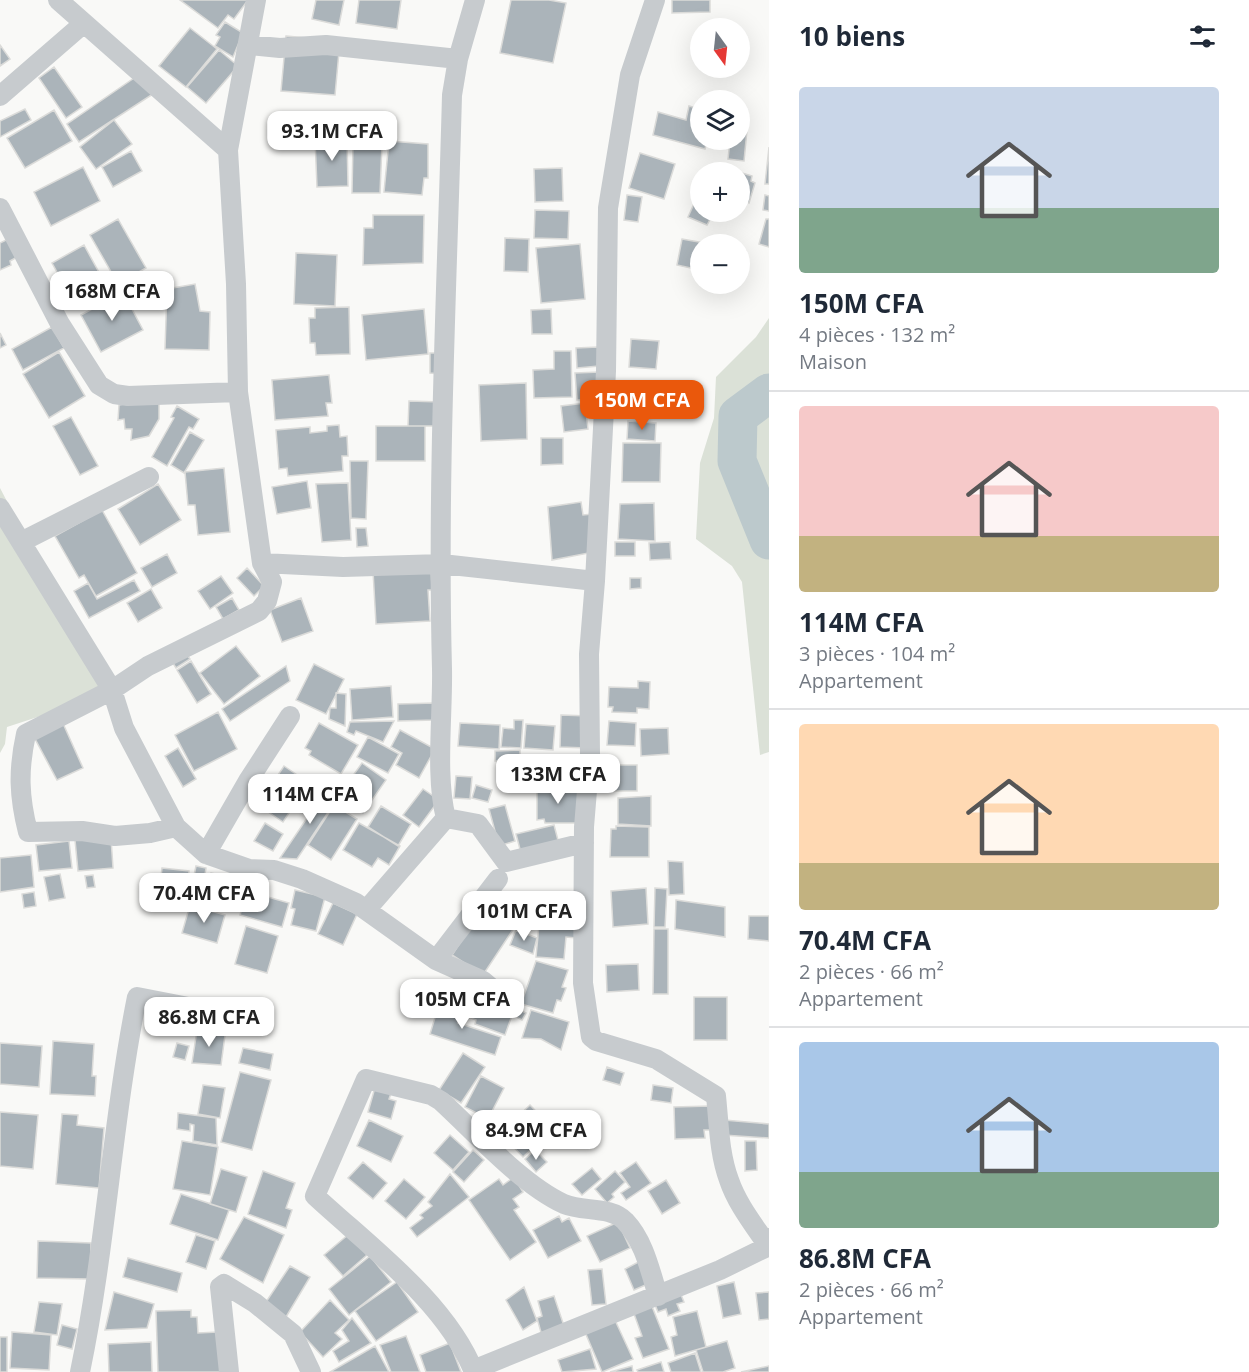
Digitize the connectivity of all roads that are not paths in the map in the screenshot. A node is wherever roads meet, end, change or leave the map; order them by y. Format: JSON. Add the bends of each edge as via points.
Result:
{"nodes":[{"id":1,"x":58,"y":0,"type":"edge"},
{"id":2,"x":256,"y":0,"type":"edge"},
{"id":3,"x":475,"y":0,"type":"edge"},
{"id":4,"x":655,"y":0,"type":"edge"},
{"id":5,"x":83,"y":24,"type":"junction"},
{"id":6,"x":249,"y":45,"type":"junction"},
{"id":7,"x":458,"y":59,"type":"junction"},
{"id":8,"x":0,"y":96,"type":"edge"},
{"id":9,"x":228,"y":150,"type":"junction"},
{"id":10,"x":0,"y":208,"type":"edge"},
{"id":11,"x":238,"y":392,"type":"junction"},
{"id":12,"x":149,"y":477,"type":"dead end"},
{"id":13,"x":0,"y":508,"type":"edge"},
{"id":14,"x":21,"y":542,"type":"junction"},
{"id":15,"x":262,"y":563,"type":"junction"},
{"id":16,"x":442,"y":564,"type":"junction"},
{"id":17,"x":595,"y":581,"type":"junction"},
{"id":18,"x":112,"y":690,"type":"junction"},
{"id":19,"x":290,"y":716,"type":"dead end"},
{"id":20,"x":446,"y":818,"type":"junction"},
{"id":21,"x":176,"y":827,"type":"junction"},
{"id":22,"x":584,"y":843,"type":"junction"},
{"id":23,"x":206,"y":854,"type":"junction"},
{"id":24,"x":498,"y":879,"type":"dead end"},
{"id":25,"x":367,"y":909,"type":"junction"},
{"id":26,"x":436,"y":960,"type":"junction"},
{"id":27,"x":502,"y":997,"type":"dead end"},
{"id":28,"x":250,"y":1019,"type":"dead end"},
{"id":29,"x":769,"y":1243,"type":"edge"},
{"id":30,"x":658,"y":1296,"type":"junction"},
{"id":31,"x":474,"y":1371,"type":"edge"},
{"id":32,"x":80,"y":1372,"type":"edge"},
{"id":33,"x":229,"y":1372,"type":"edge"},
{"id":34,"x":311,"y":1372,"type":"edge"}],
"edges":[{"from":1,"to":5,"type":"street"},
{"from":2,"to":6,"type":"street"},
{"from":3,"to":7,"type":"street"},
{"from":4,"to":17,"type":"street","via":[[630,75],[608,208],[606,371]]},
{"from":5,"to":8,"type":"street"},
{"from":5,"to":9,"type":"street"},
{"from":6,"to":7,"type":"street","via":[[326,45]]},
{"from":6,"to":9,"type":"street"},
{"from":7,"to":16,"type":"street","via":[[452,95]]},
{"from":9,"to":11,"type":"street"},
{"from":10,"to":11,"type":"street","via":[[60,324],[99,385],[114,394],[128,396]]},
{"from":11,"to":15,"type":"street"},
{"from":12,"to":14,"type":"street"},
{"from":13,"to":14,"type":"street"},
{"from":14,"to":18,"type":"street"},
{"from":15,"to":16,"type":"street","via":[[343,567]]},
{"from":15,"to":18,"type":"street","via":[[272,582],[267,601],[259,611],[148,666]]},
{"from":16,"to":17,"type":"street"},
{"from":16,"to":20,"type":"street","via":[[441,799]]},
{"from":17,"to":22,"type":"street"},
{"from":18,"to":21,"type":"street","via":[[124,728]]},
{"from":18,"to":21,"type":"street","via":[[26,734],[19,766],[28,832],[82,831],[115,836]]},
{"from":19,"to":23,"type":"street"},
{"from":20,"to":22,"type":"street","via":[[478,824],[506,862]]},
{"from":20,"to":25,"type":"street"},
{"from":21,"to":23,"type":"street"},
{"from":22,"to":29,"type":"street","via":[[583,983],[591,1037],[656,1059],[716,1096],[729,1180],[741,1206]]},
{"from":23,"to":25,"type":"street","via":[[249,869],[274,870],[302,879]]},
{"from":24,"to":26,"type":"street"},
{"from":25,"to":26,"type":"street"},
{"from":26,"to":27,"type":"street","via":[[483,981]]},
{"from":28,"to":32,"type":"street","via":[[137,997],[124,1064],[94,1305]]},
{"from":29,"to":30,"type":"street","via":[[720,1270]]},
{"from":30,"to":31,"type":"street"},
{"from":30,"to":31,"type":"street","via":[[641,1245],[623,1218],[564,1203],[520,1174],[431,1095],[366,1079],[315,1196],[436,1308]]},
{"from":33,"to":34,"type":"street","via":[[220,1287],[224,1284],[293,1334]]}]}
